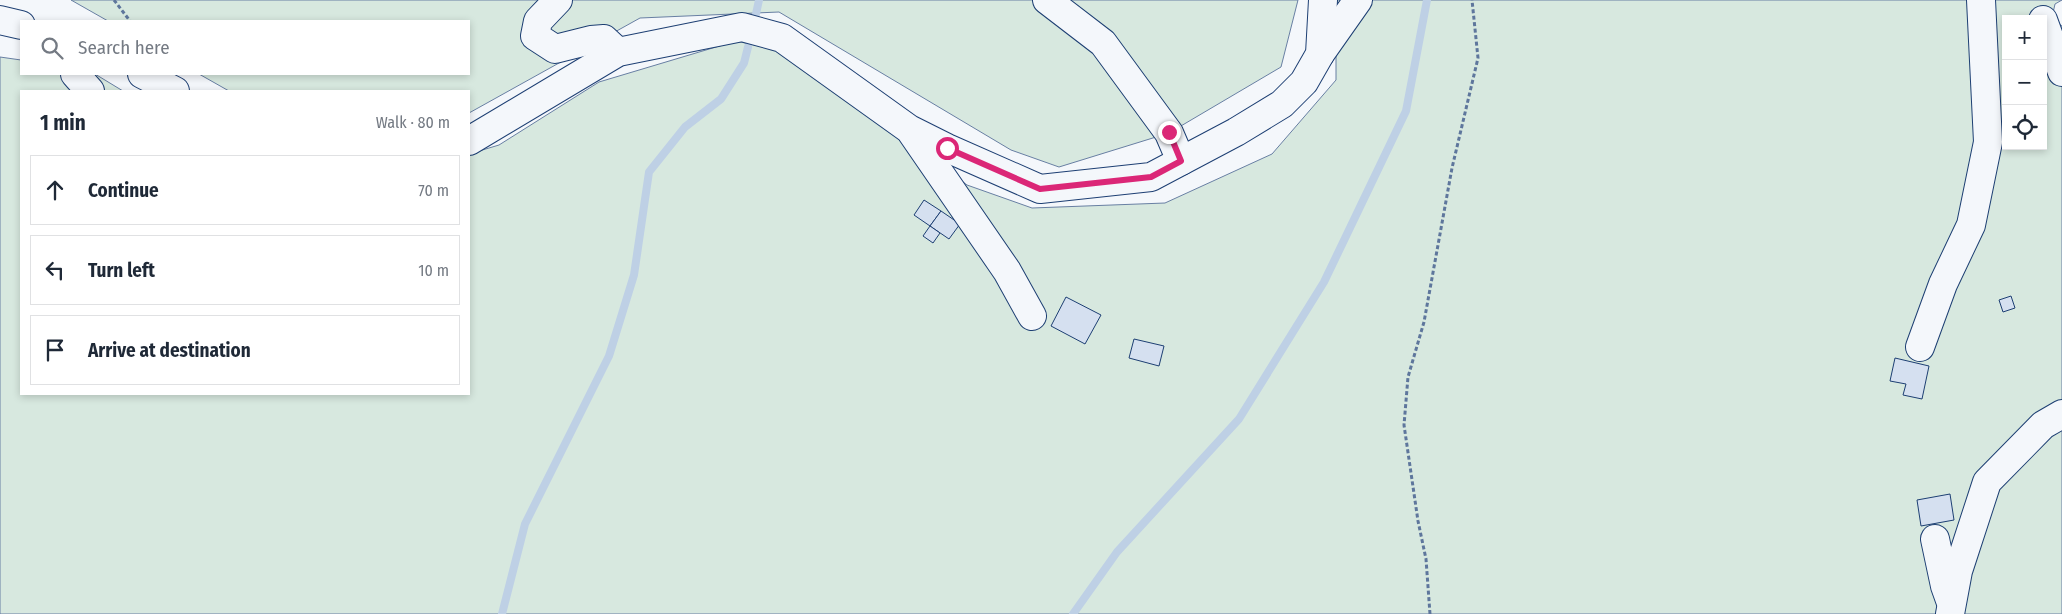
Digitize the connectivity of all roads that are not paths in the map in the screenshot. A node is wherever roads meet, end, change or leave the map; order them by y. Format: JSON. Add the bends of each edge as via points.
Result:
{"nodes":[{"id":1,"x":558,"y":0,"type":"edge"},
{"id":2,"x":1047,"y":0,"type":"edge"},
{"id":3,"x":1323,"y":0,"type":"edge"},
{"id":4,"x":1358,"y":0,"type":"edge"},
{"id":5,"x":1981,"y":0,"type":"edge"},
{"id":6,"x":2031,"y":0,"type":"edge"},
{"id":7,"x":2040,"y":15,"type":"edge"},
{"id":8,"x":0,"y":20,"type":"edge"},
{"id":9,"x":20,"y":24,"type":"edge"},
{"id":10,"x":2047,"y":30,"type":"edge"},
{"id":11,"x":618,"y":52,"type":"junction"},
{"id":12,"x":1320,"y":54,"type":"junction"},
{"id":13,"x":2062,"y":72,"type":"edge"},
{"id":14,"x":76,"y":75,"type":"edge"},
{"id":15,"x":144,"y":75,"type":"edge"},
{"id":16,"x":89,"y":90,"type":"edge"},
{"id":17,"x":173,"y":90,"type":"edge"},
{"id":18,"x":910,"y":129,"type":"junction"},
{"id":19,"x":470,"y":140,"type":"edge"},
{"id":20,"x":1181,"y":161,"type":"junction"},
{"id":21,"x":1032,"y":316,"type":"dead end"},
{"id":22,"x":1920,"y":347,"type":"dead end"},
{"id":23,"x":2062,"y":414,"type":"edge"},
{"id":24,"x":1935,"y":539,"type":"dead end"},
{"id":25,"x":1951,"y":609,"type":"edge"}],
"edges":[{"from":1,"to":11,"type":"street","via":[[538,21],[535,36],[554,49],[604,39]]},
{"from":2,"to":20,"type":"street","via":[[1103,43],[1169,132]]},
{"from":3,"to":12,"type":"street"},
{"from":4,"to":12,"type":"street"},
{"from":5,"to":22,"type":"street","via":[[1988,142],[1971,225],[1943,284]]},
{"from":6,"to":7,"type":"street"},
{"from":8,"to":9,"type":"street"},
{"from":10,"to":13,"type":"street"},
{"from":11,"to":18,"type":"street","via":[[742,27],[782,38]]},
{"from":11,"to":19,"type":"street"},
{"from":12,"to":20,"type":"street","via":[[1304,82],[1282,104]]},
{"from":14,"to":16,"type":"street"},
{"from":15,"to":17,"type":"street"},
{"from":18,"to":20,"type":"street","via":[[1040,189],[1151,177]]},
{"from":18,"to":21,"type":"street","via":[[1007,271]]},
{"from":23,"to":25,"type":"street","via":[[2043,425],[1987,482],[1958,571]]},
{"from":24,"to":25,"type":"street"}]}
